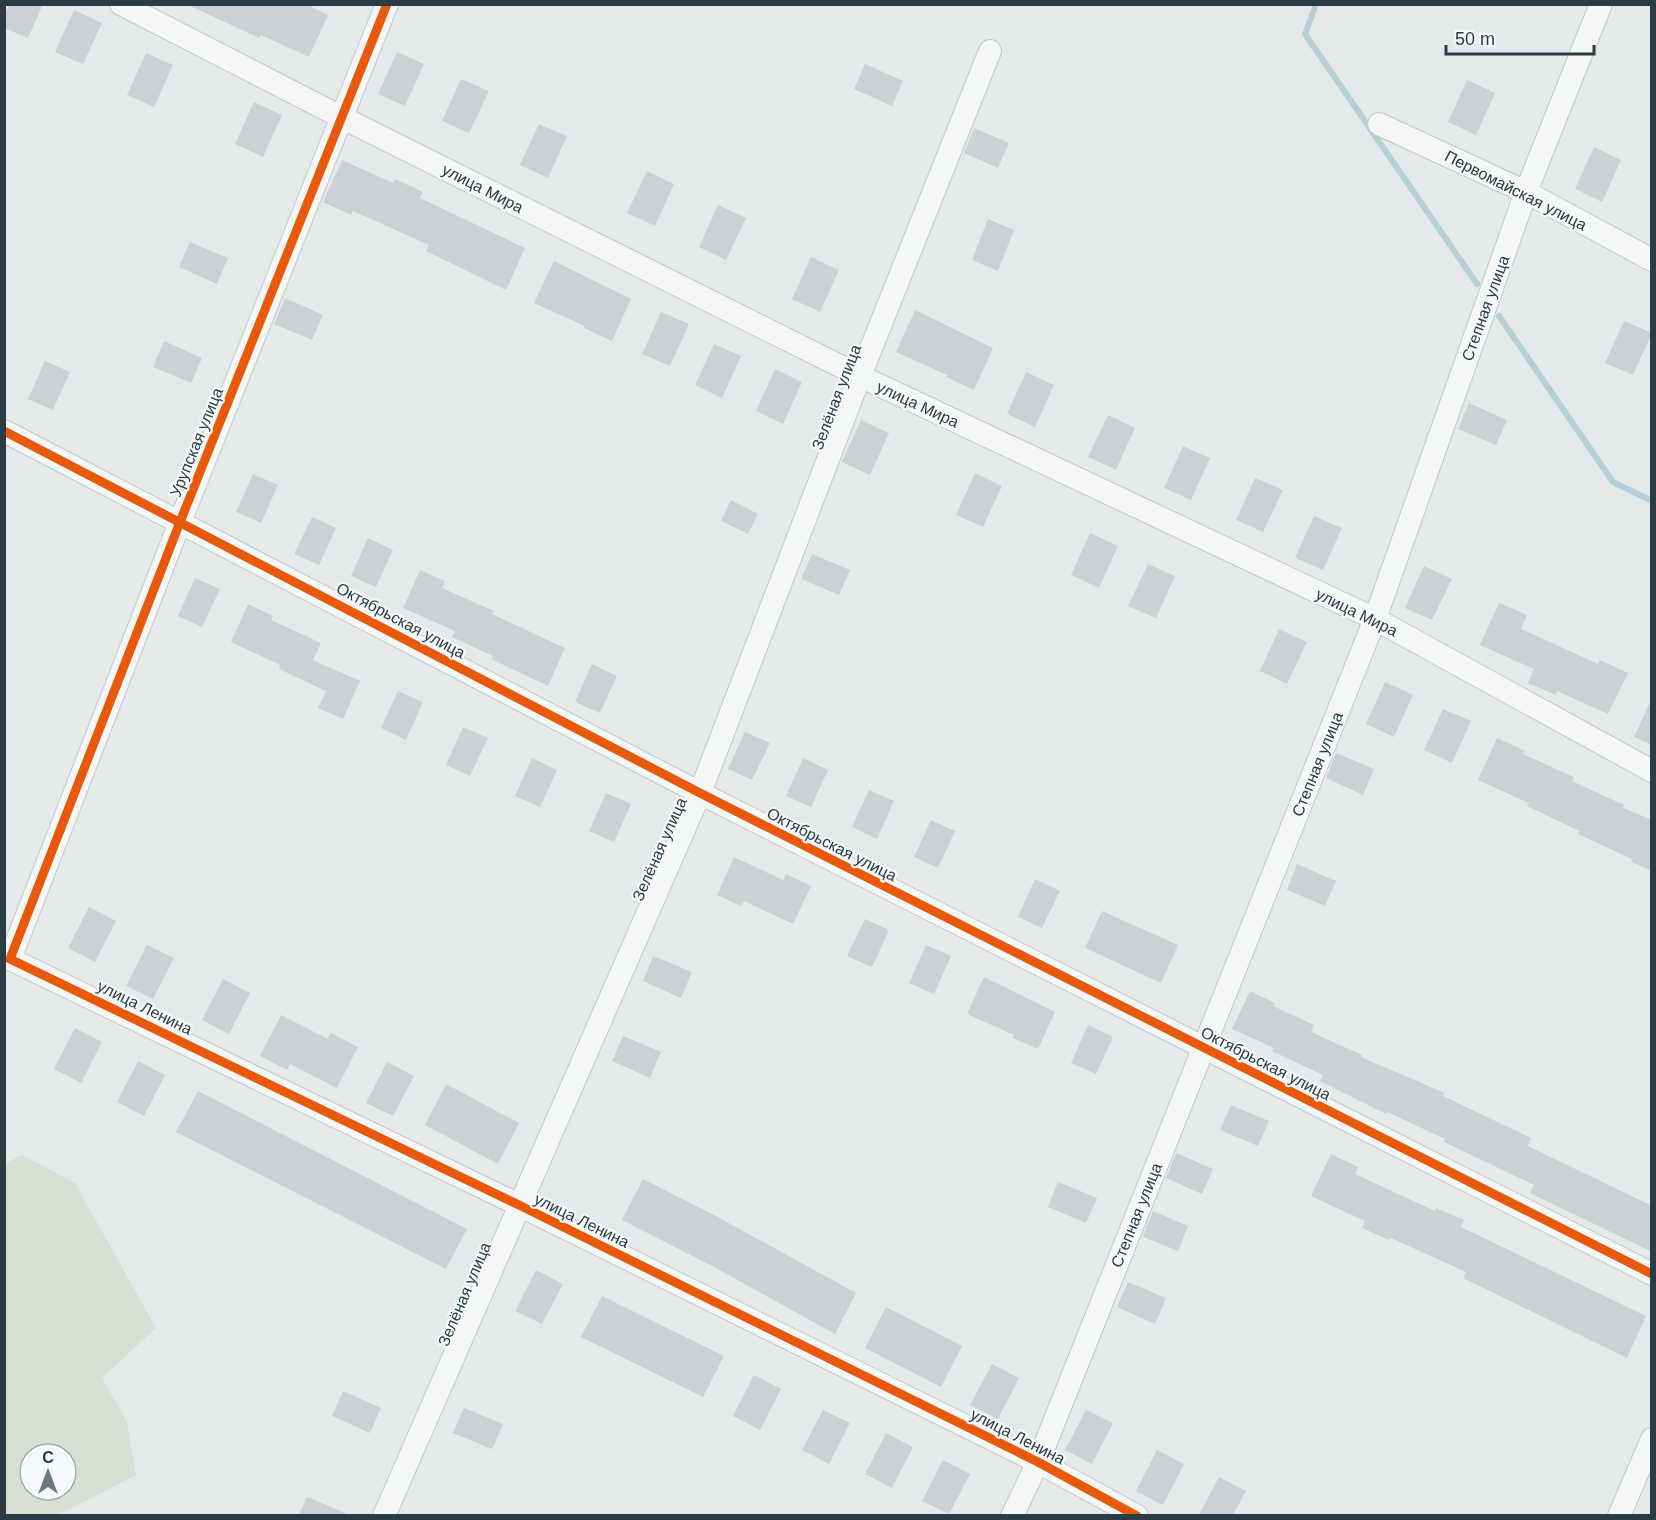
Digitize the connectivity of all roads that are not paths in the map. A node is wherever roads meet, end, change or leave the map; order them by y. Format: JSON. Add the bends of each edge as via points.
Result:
{"nodes":[{"id":1,"x":121,"y":4,"type":"edge"},
{"id":2,"x":387,"y":4,"type":"edge"},
{"id":3,"x":1601,"y":4,"type":"edge"},
{"id":4,"x":990,"y":51,"type":"dead end"},
{"id":5,"x":341,"y":117,"type":"junction"},
{"id":6,"x":1379,"y":124,"type":"dead end"},
{"id":7,"x":1526,"y":192,"type":"junction"},
{"id":8,"x":1652,"y":260,"type":"edge"},
{"id":9,"x":860,"y":376,"type":"junction"},
{"id":10,"x":4,"y":431,"type":"edge"},
{"id":11,"x":180,"y":522,"type":"junction"},
{"id":12,"x":1375,"y":620,"type":"junction"},
{"id":13,"x":1652,"y":771,"type":"edge"},
{"id":14,"x":700,"y":793,"type":"junction"},
{"id":15,"x":10,"y":959,"type":"joint"},
{"id":16,"x":1203,"y":1048,"type":"junction"},
{"id":17,"x":519,"y":1205,"type":"junction"},
{"id":18,"x":1652,"y":1274,"type":"edge"},
{"id":19,"x":1652,"y":1439,"type":"edge"},
{"id":20,"x":1038,"y":1462,"type":"junction"},
{"id":21,"x":384,"y":1515,"type":"edge"},
{"id":22,"x":1012,"y":1515,"type":"edge"},
{"id":23,"x":1137,"y":1515,"type":"edge"},
{"id":24,"x":1619,"y":1515,"type":"edge"}],
"edges":[{"from":1,"to":5,"type":"street","name":"улица Мира"},
{"from":2,"to":5,"type":"street","name":"Урупская улица"},
{"from":3,"to":7,"type":"street","name":"Степная улица"},
{"from":4,"to":9,"type":"street","name":"Зелёная улица"},
{"from":5,"to":9,"type":"street","name":"улица Мира"},
{"from":5,"to":11,"type":"street","name":"Урупская улица"},
{"from":6,"to":7,"type":"street","name":"Первомайская улица"},
{"from":7,"to":8,"type":"street","name":"Первомайская улица"},
{"from":7,"to":12,"type":"street","name":"Степная улица"},
{"from":9,"to":12,"type":"street","name":"улица Мира"},
{"from":9,"to":14,"type":"street","name":"Зелёная улица"},
{"from":10,"to":11,"type":"street","name":"Октябрьская улица"},
{"from":11,"to":14,"type":"street","name":"Октябрьская улица"},
{"from":11,"to":15,"type":"street","name":"Урупская улица"},
{"from":12,"to":13,"type":"street","name":"улица Мира"},
{"from":12,"to":16,"type":"street","name":"Степная улица"},
{"from":14,"to":16,"type":"street","name":"Октябрьская улица"},
{"from":14,"to":17,"type":"street","name":"Зелёная улица"},
{"from":15,"to":17,"type":"street","name":"улица Ленина"},
{"from":16,"to":18,"type":"street","name":"Октябрьская улица"},
{"from":16,"to":20,"type":"street","name":"Степная улица"},
{"from":17,"to":20,"type":"street","name":"улица Ленина"},
{"from":17,"to":21,"type":"street","name":"Зелёная улица"},
{"from":19,"to":24,"type":"street"},
{"from":20,"to":22,"type":"street","name":"Степная улица"},
{"from":20,"to":23,"type":"street","name":"улица Ленина"}]}
